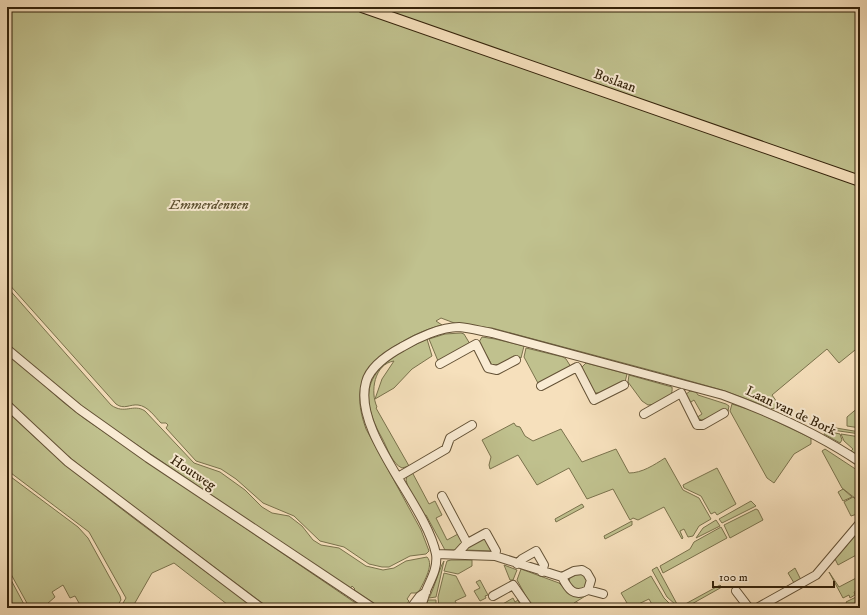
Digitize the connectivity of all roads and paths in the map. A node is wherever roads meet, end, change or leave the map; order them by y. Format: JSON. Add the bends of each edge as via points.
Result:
{"nodes":[{"id":1,"x":362,"y":7,"type":"edge"},
{"id":2,"x":860,"y":181,"type":"edge"},
{"id":3,"x":479,"y":330,"type":"junction"},
{"id":4,"x":476,"y":344,"type":"junction"},
{"id":5,"x":7,"y":349,"type":"edge"},
{"id":6,"x":580,"y":356,"type":"junction"},
{"id":7,"x":516,"y":360,"type":"dead end"},
{"id":8,"x":440,"y":364,"type":"dead end"},
{"id":9,"x":577,"y":367,"type":"junction"},
{"id":10,"x":684,"y":384,"type":"junction"},
{"id":11,"x":624,"y":385,"type":"dead end"},
{"id":12,"x":542,"y":386,"type":"dead end"},
{"id":13,"x":681,"y":393,"type":"junction"},
{"id":14,"x":7,"y":405,"type":"edge"},
{"id":15,"x":724,"y":413,"type":"dead end"},
{"id":16,"x":644,"y":414,"type":"dead end"},
{"id":17,"x":472,"y":425,"type":"dead end"},
{"id":18,"x":860,"y":462,"type":"edge"},
{"id":19,"x":398,"y":476,"type":"junction"},
{"id":20,"x":442,"y":496,"type":"dead end"},
{"id":21,"x":860,"y":524,"type":"edge"},
{"id":22,"x":467,"y":543,"type":"junction"},
{"id":23,"x":436,"y":554,"type":"junction"},
{"id":24,"x":457,"y":554,"type":"junction"},
{"id":25,"x":495,"y":556,"type":"junction"},
{"id":26,"x":517,"y":564,"type":"junction"},
{"id":27,"x":542,"y":572,"type":"junction"},
{"id":28,"x":562,"y":577,"type":"junction"},
{"id":29,"x":588,"y":590,"type":"junction"},
{"id":30,"x":736,"y":591,"type":"dead end"},
{"id":31,"x":426,"y":592,"type":"junction"},
{"id":32,"x":603,"y":594,"type":"dead end"},
{"id":33,"x":494,"y":596,"type":"dead end"},
{"id":34,"x":261,"y":608,"type":"edge"},
{"id":35,"x":372,"y":608,"type":"edge"},
{"id":36,"x":411,"y":608,"type":"edge"},
{"id":37,"x":420,"y":608,"type":"edge"},
{"id":38,"x":529,"y":608,"type":"edge"},
{"id":39,"x":749,"y":608,"type":"edge"},
{"id":40,"x":757,"y":608,"type":"edge"}],
"edges":[{"from":1,"to":2,"type":"main road","name":"Boslaan"},
{"from":3,"to":4,"type":"street"},
{"from":3,"to":6,"type":"street","name":"Laan van de Bork"},
{"from":3,"to":19,"type":"street","name":"Laan van de Bork","via":[[458,327],[412,341],[394,351],[377,366],[366,381],[364,398],[367,416],[381,449]]},
{"from":4,"to":7,"type":"street","via":[[488,368],[497,370]]},
{"from":4,"to":8,"type":"street"},
{"from":5,"to":35,"type":"street","name":"Houtweg","via":[[79,409],[148,458]]},
{"from":6,"to":9,"type":"street"},
{"from":6,"to":10,"type":"street","name":"Laan van de Bork"},
{"from":9,"to":11,"type":"street","via":[[594,400]]},
{"from":9,"to":12,"type":"street"},
{"from":10,"to":13,"type":"street"},
{"from":10,"to":18,"type":"street","name":"Laan van de Bork","via":[[760,408],[818,435]]},
{"from":13,"to":15,"type":"street","via":[[697,425],[703,425]]},
{"from":13,"to":16,"type":"street"},
{"from":14,"to":34,"type":"street","via":[[32,430],[92,480]]},
{"from":17,"to":19,"type":"street","via":[[450,438],[446,449]]},
{"from":19,"to":23,"type":"street","name":"Laan van de Bork"},
{"from":20,"to":22,"type":"street"},
{"from":21,"to":40,"type":"street","via":[[816,575]]},
{"from":22,"to":24,"type":"street"},
{"from":22,"to":25,"type":"street","via":[[486,533],[496,552]]},
{"from":23,"to":24,"type":"street"},
{"from":23,"to":31,"type":"street","name":"Laan van de Bork","via":[[433,578]]},
{"from":24,"to":25,"type":"street"},
{"from":25,"to":26,"type":"street"},
{"from":26,"to":27,"type":"street"},
{"from":26,"to":27,"type":"street","via":[[536,551],[544,566]]},
{"from":27,"to":28,"type":"street"},
{"from":28,"to":29,"type":"street","via":[[575,594]]},
{"from":28,"to":29,"type":"street","via":[[582,570],[591,580]]},
{"from":29,"to":32,"type":"street"},
{"from":30,"to":39,"type":"street"},
{"from":31,"to":36,"type":"street","name":"Laan van de Bork"},
{"from":31,"to":37,"type":"street","name":"Laan van de Bork"},
{"from":33,"to":38,"type":"street","via":[[513,584]]}]}
